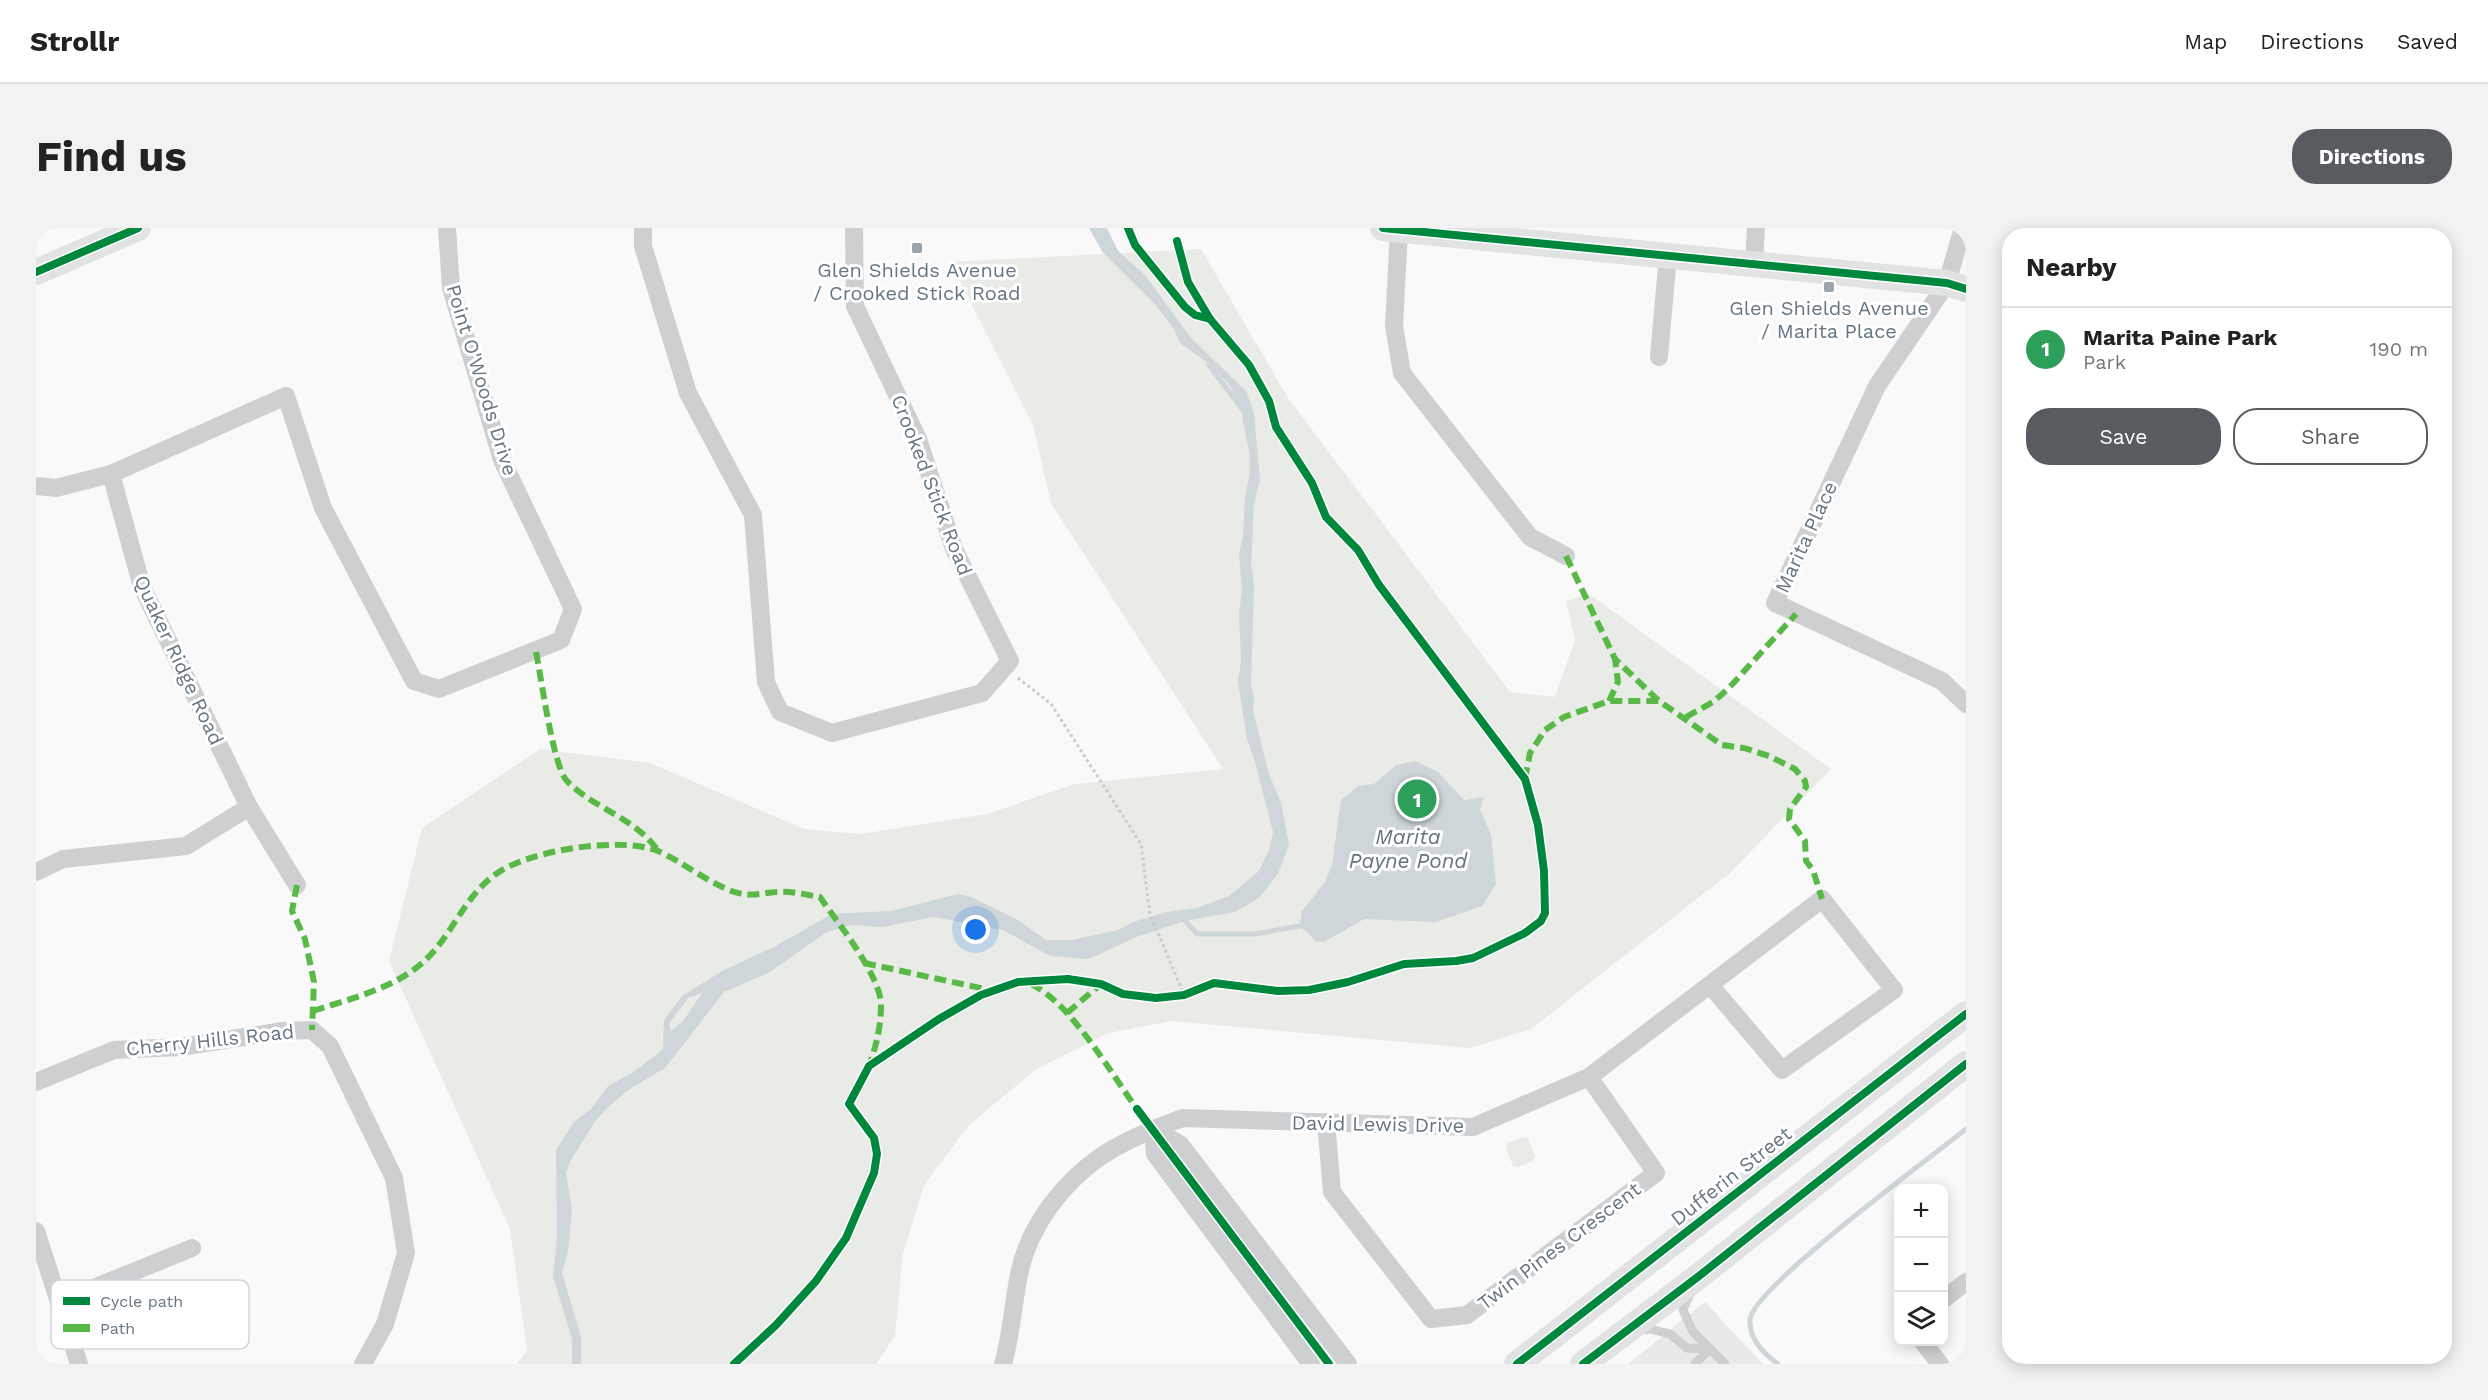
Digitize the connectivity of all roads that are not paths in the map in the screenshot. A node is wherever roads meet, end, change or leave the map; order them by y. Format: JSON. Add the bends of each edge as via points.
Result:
{"nodes":[{"id":1,"x":447,"y":228,"type":"edge"},
{"id":2,"x":644,"y":228,"type":"edge"},
{"id":3,"x":854,"y":228,"type":"edge"},
{"id":4,"x":1756,"y":228,"type":"edge"},
{"id":5,"x":1962,"y":228,"type":"edge"},
{"id":6,"x":1391,"y":229,"type":"edge"},
{"id":7,"x":126,"y":231,"type":"edge"},
{"id":8,"x":1668,"y":255,"type":"junction"},
{"id":9,"x":1754,"y":263,"type":"junction"},
{"id":10,"x":36,"y":272,"type":"edge"},
{"id":11,"x":1957,"y":286,"type":"edge"},
{"id":12,"x":1659,"y":357,"type":"dead end"},
{"id":13,"x":111,"y":474,"type":"junction"},
{"id":14,"x":36,"y":486,"type":"edge"},
{"id":15,"x":1566,"y":556,"type":"dead end"},
{"id":16,"x":1966,"y":704,"type":"edge"},
{"id":17,"x":249,"y":807,"type":"junction"},
{"id":18,"x":36,"y":872,"type":"edge"},
{"id":19,"x":297,"y":885,"type":"dead end"},
{"id":20,"x":1710,"y":985,"type":"junction"},
{"id":21,"x":1966,"y":1014,"type":"edge"},
{"id":22,"x":1966,"y":1064,"type":"edge"},
{"id":23,"x":1589,"y":1077,"type":"junction"},
{"id":24,"x":36,"y":1082,"type":"edge"},
{"id":25,"x":1326,"y":1122,"type":"junction"},
{"id":26,"x":1153,"y":1129,"type":"junction"},
{"id":27,"x":36,"y":1231,"type":"edge"},
{"id":28,"x":192,"y":1248,"type":"dead end"},
{"id":29,"x":1699,"y":1275,"type":"junction"},
{"id":30,"x":52,"y":1280,"type":"edge"},
{"id":31,"x":113,"y":1280,"type":"edge"},
{"id":32,"x":1966,"y":1282,"type":"edge"},
{"id":33,"x":1948,"y":1296,"type":"edge"},
{"id":34,"x":1624,"y":1333,"type":"junction"},
{"id":35,"x":1927,"y":1346,"type":"edge"},
{"id":36,"x":74,"y":1349,"type":"edge"},
{"id":37,"x":1710,"y":1349,"type":"junction"},
{"id":38,"x":79,"y":1364,"type":"edge"},
{"id":39,"x":363,"y":1364,"type":"edge"},
{"id":40,"x":1003,"y":1364,"type":"edge"},
{"id":41,"x":1311,"y":1364,"type":"edge"},
{"id":42,"x":1348,"y":1364,"type":"edge"},
{"id":43,"x":1517,"y":1364,"type":"edge"},
{"id":44,"x":1583,"y":1364,"type":"edge"},
{"id":45,"x":1695,"y":1364,"type":"edge"},
{"id":46,"x":1725,"y":1364,"type":"edge"},
{"id":47,"x":1940,"y":1364,"type":"edge"}],
"edges":[{"from":1,"to":13,"type":"street","name":"Point O'Woods Drive","via":[[451,288],[501,460],[573,609],[561,640],[439,689],[414,681],[323,508],[286,396]]},
{"from":2,"to":3,"type":"street","name":"Crooked Stick Road","via":[[643,246],[688,393],[753,516],[766,682],[780,712],[832,733],[982,693],[1010,661],[954,549],[918,439],[855,306]]},
{"from":4,"to":9,"type":"street"},
{"from":5,"to":11,"type":"street"},
{"from":6,"to":8,"type":"main road"},
{"from":6,"to":15,"type":"street","via":[[1394,326],[1402,373],[1530,537]]},
{"from":7,"to":10,"type":"main road"},
{"from":8,"to":9,"type":"main road"},
{"from":8,"to":12,"type":"street"},
{"from":9,"to":11,"type":"main road"},
{"from":11,"to":16,"type":"street","name":"Marita Place","via":[[1877,386],[1774,603],[1942,681]]},
{"from":13,"to":14,"type":"street","name":"Point O'Woods Drive","via":[[56,488]]},
{"from":13,"to":17,"type":"street","name":"Quaker Ridge Road","via":[[142,587]]},
{"from":17,"to":18,"type":"street","via":[[186,846],[63,859]]},
{"from":17,"to":19,"type":"street","name":"Quaker Ridge Road"},
{"from":20,"to":20,"type":"street","name":"David Lewis Drive","via":[[1822,899],[1894,990],[1782,1070]]},
{"from":20,"to":23,"type":"street","name":"David Lewis Drive"},
{"from":21,"to":43,"type":"main road","name":"Dufferin Street"},
{"from":22,"to":29,"type":"main road"},
{"from":23,"to":25,"type":"street","name":"David Lewis Drive","via":[[1473,1127]]},
{"from":23,"to":25,"type":"street","name":"Twin Pines Crescent","via":[[1656,1173],[1467,1315],[1431,1319],[1332,1192]]},
{"from":24,"to":39,"type":"street","name":"Cherry Hills Road","via":[[114,1050],[180,1047],[312,1030],[330,1046],[394,1178],[406,1253],[385,1324]]},
{"from":25,"to":26,"type":"street","name":"David Lewis Drive","via":[[1183,1118]]},
{"from":26,"to":40,"type":"street","name":"David Lewis Drive","via":[[1101,1156],[1070,1182],[1040,1222],[1029,1240],[1020,1270]]},
{"from":26,"to":41,"type":"street","via":[[1155,1154]]},
{"from":26,"to":42,"type":"street","via":[[1180,1144]]},
{"from":27,"to":30,"type":"street"},
{"from":28,"to":31,"type":"street"},
{"from":29,"to":34,"type":"main road"},
{"from":29,"to":37,"type":"lane","via":[[1683,1310],[1693,1332]]},
{"from":32,"to":33,"type":"street"},
{"from":34,"to":37,"type":"lane","via":[[1650,1329],[1670,1334],[1687,1348]]},
{"from":34,"to":44,"type":"main road"},
{"from":35,"to":47,"type":"street"},
{"from":36,"to":38,"type":"street"},
{"from":37,"to":45,"type":"lane"},
{"from":37,"to":46,"type":"lane"}]}
